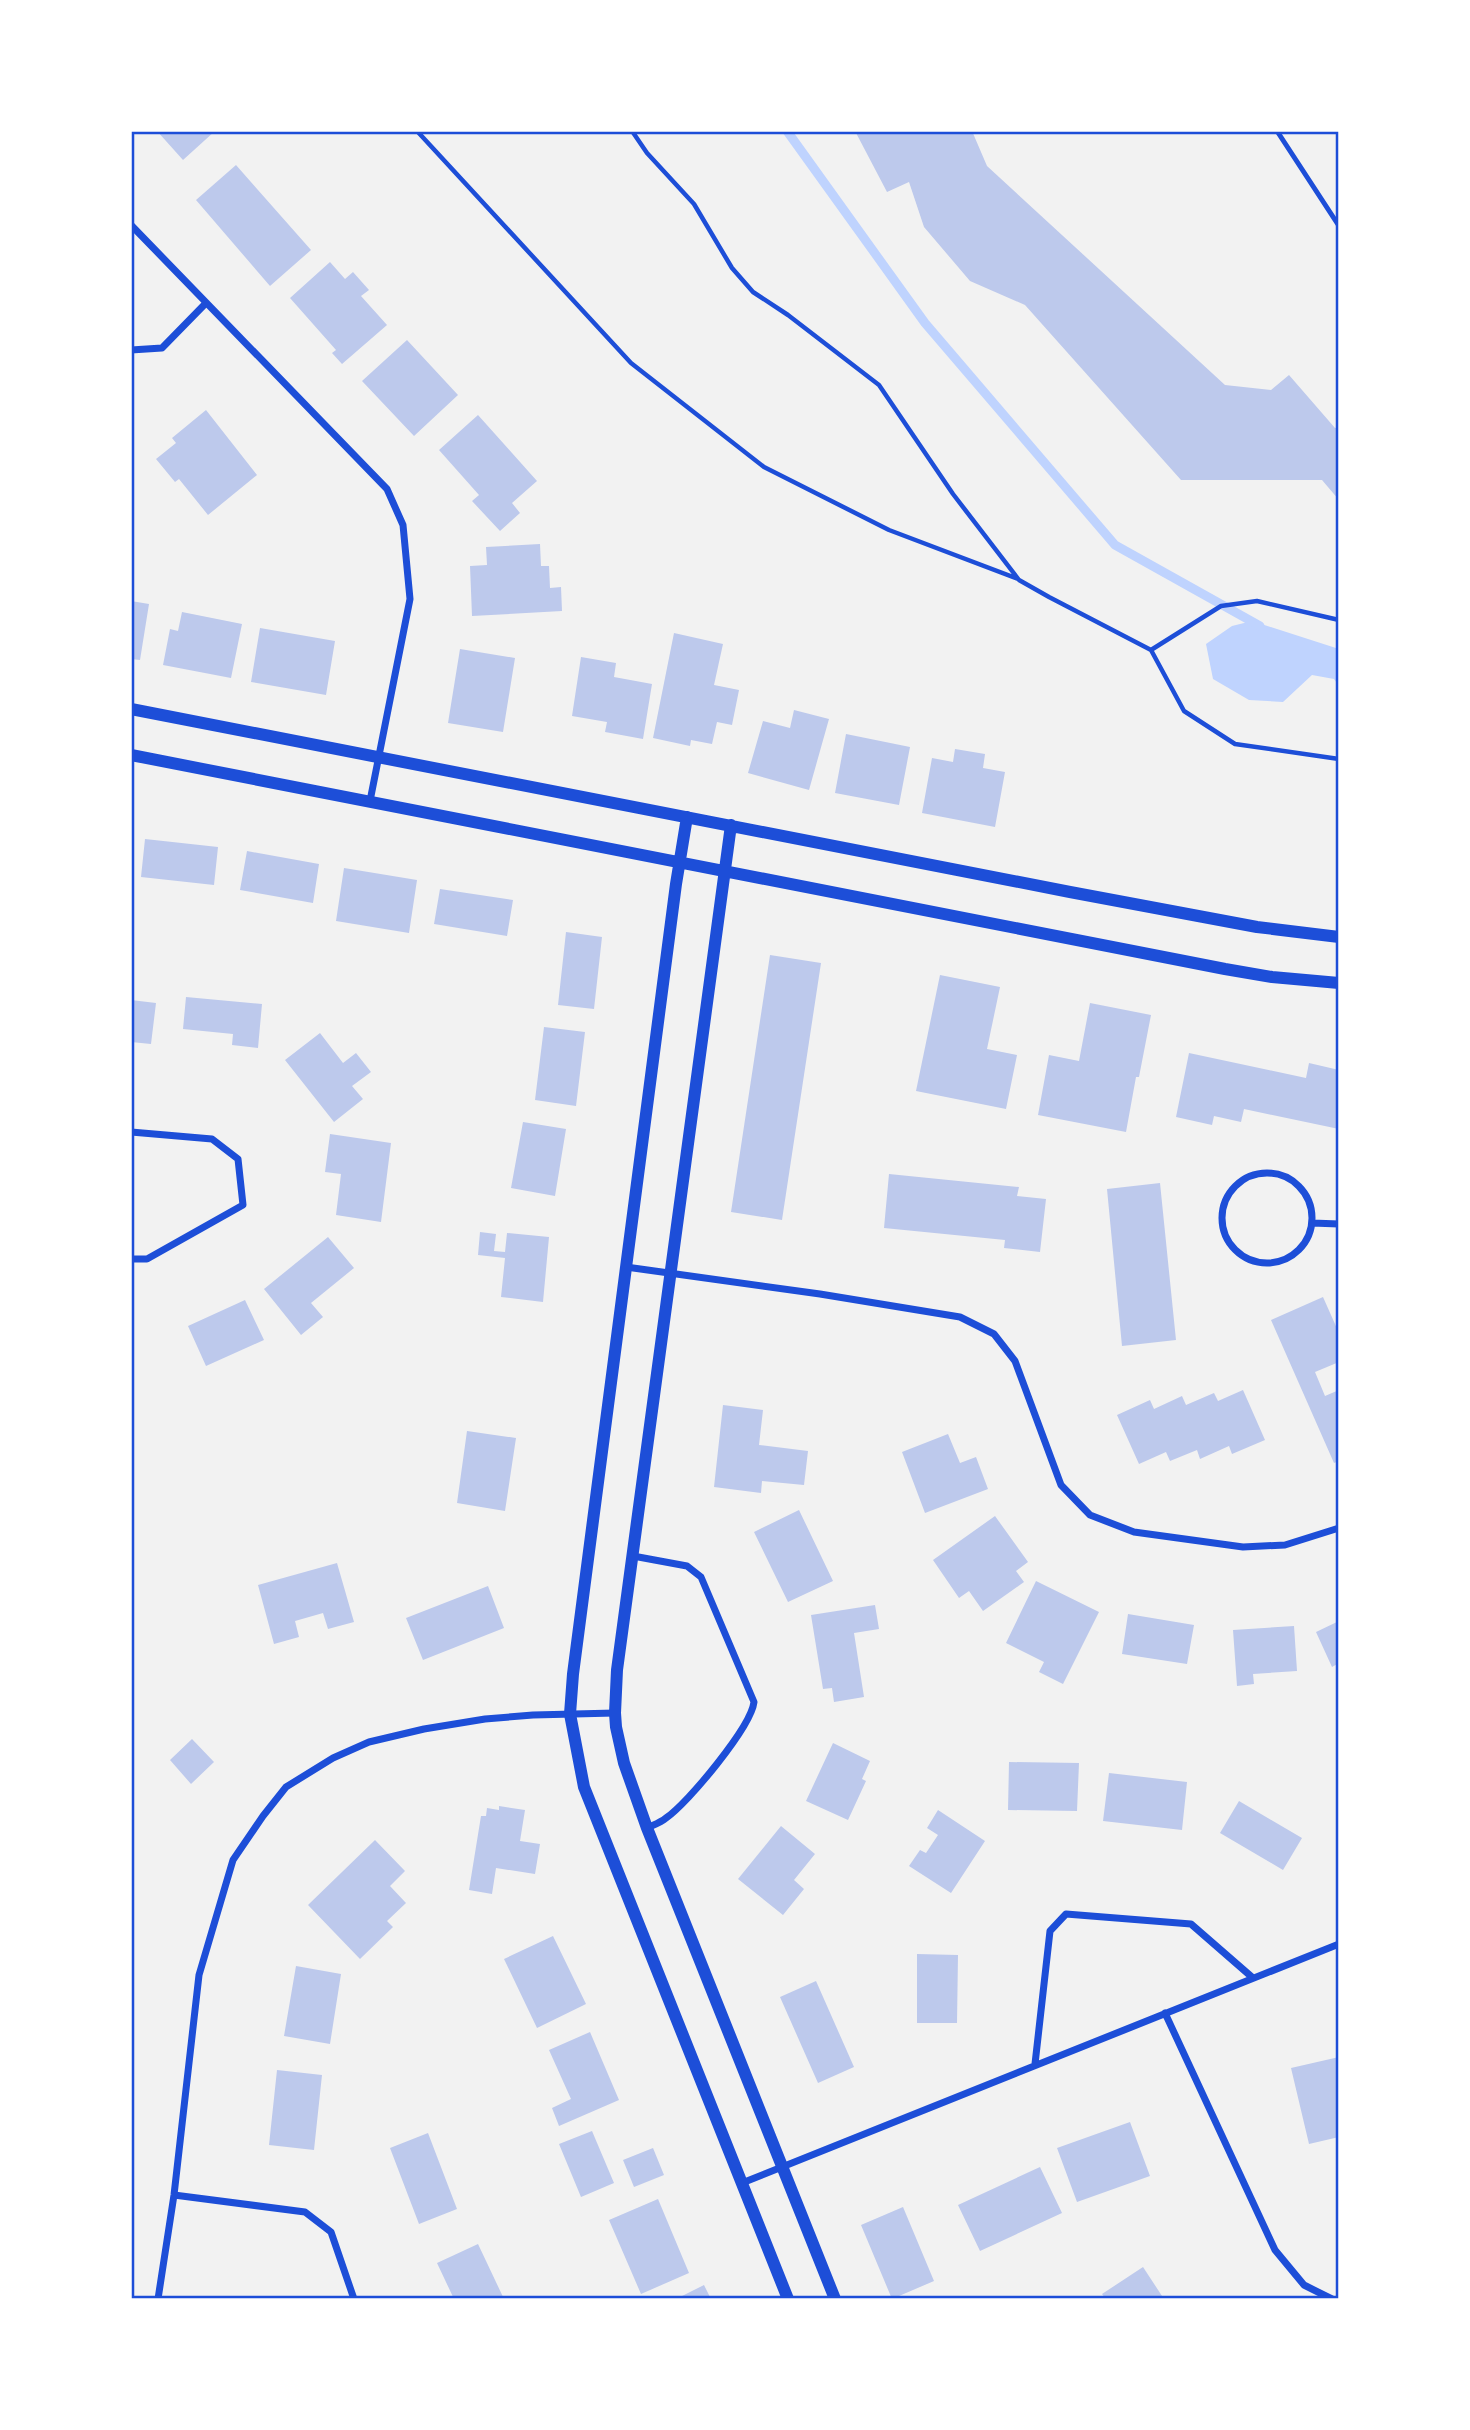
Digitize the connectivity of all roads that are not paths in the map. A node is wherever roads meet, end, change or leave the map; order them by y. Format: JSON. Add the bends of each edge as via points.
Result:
{"nodes":[{"id":1,"x":1277,"y":131,"type":"edge"},
{"id":2,"x":131,"y":225,"type":"edge"},
{"id":3,"x":1339,"y":226,"type":"edge"},
{"id":4,"x":139,"y":232,"type":"junction"},
{"id":5,"x":131,"y":241,"type":"edge"},
{"id":6,"x":206,"y":303,"type":"junction"},
{"id":7,"x":131,"y":350,"type":"edge"},
{"id":8,"x":131,"y":709,"type":"edge"},
{"id":9,"x":131,"y":755,"type":"edge"},
{"id":10,"x":379,"y":756,"type":"junction"},
{"id":11,"x":370,"y":801,"type":"junction"},
{"id":12,"x":687,"y":817,"type":"junction"},
{"id":13,"x":731,"y":825,"type":"junction"},
{"id":14,"x":680,"y":862,"type":"junction"},
{"id":15,"x":724,"y":871,"type":"junction"},
{"id":16,"x":1339,"y":937,"type":"edge"},
{"id":17,"x":1339,"y":984,"type":"edge"},
{"id":18,"x":131,"y":1132,"type":"edge"},
{"id":19,"x":1312,"y":1223,"type":"junction"},
{"id":20,"x":1339,"y":1224,"type":"edge"},
{"id":21,"x":131,"y":1259,"type":"edge"},
{"id":22,"x":626,"y":1267,"type":"junction"},
{"id":23,"x":670,"y":1273,"type":"junction"},
{"id":24,"x":1339,"y":1528,"type":"edge"},
{"id":25,"x":634,"y":1556,"type":"junction"},
{"id":26,"x":615,"y":1713,"type":"junction"},
{"id":27,"x":570,"y":1714,"type":"junction"},
{"id":28,"x":647,"y":1828,"type":"junction"},
{"id":29,"x":1339,"y":1944,"type":"edge"},
{"id":30,"x":1253,"y":1978,"type":"junction"},
{"id":31,"x":1165,"y":2013,"type":"junction"},
{"id":32,"x":1035,"y":2064,"type":"junction"},
{"id":33,"x":783,"y":2167,"type":"junction"},
{"id":34,"x":742,"y":2183,"type":"junction"},
{"id":35,"x":174,"y":2195,"type":"junction"},
{"id":36,"x":158,"y":2299,"type":"edge"},
{"id":37,"x":354,"y":2299,"type":"edge"},
{"id":38,"x":788,"y":2299,"type":"edge"},
{"id":39,"x":835,"y":2299,"type":"edge"},
{"id":40,"x":1332,"y":2299,"type":"edge"}],
"edges":[{"from":1,"to":3,"type":"lane"},
{"from":2,"to":4,"type":"street"},
{"from":4,"to":5,"type":"street"},
{"from":4,"to":6,"type":"street"},
{"from":6,"to":7,"type":"street","via":[[162,348]]},
{"from":6,"to":10,"type":"street","via":[[387,489],[403,525],[410,599]]},
{"from":8,"to":10,"type":"street"},
{"from":9,"to":11,"type":"street"},
{"from":10,"to":11,"type":"street"},
{"from":10,"to":12,"type":"street"},
{"from":11,"to":14,"type":"street"},
{"from":12,"to":13,"type":"street"},
{"from":12,"to":14,"type":"street"},
{"from":13,"to":15,"type":"street"},
{"from":13,"to":16,"type":"street","via":[[1256,927]]},
{"from":14,"to":15,"type":"street"},
{"from":14,"to":22,"type":"street"},
{"from":15,"to":17,"type":"street","via":[[1248,973]]},
{"from":15,"to":23,"type":"street"},
{"from":18,"to":21,"type":"street","via":[[212,1139],[238,1159],[243,1205],[148,1259]]},
{"from":19,"to":19,"type":"street","via":[[1307,1197],[1297,1185],[1269,1173],[1244,1180],[1223,1207],[1226,1235],[1234,1248],[1256,1262],[1287,1259],[1300,1250]]},
{"from":19,"to":20,"type":"street"},
{"from":22,"to":23,"type":"street"},
{"from":22,"to":27,"type":"street"},
{"from":23,"to":24,"type":"street","via":[[960,1317],[994,1334],[1015,1361],[1061,1485],[1090,1515],[1134,1532],[1242,1547],[1285,1545]]},
{"from":23,"to":25,"type":"street"},
{"from":25,"to":26,"type":"street"},
{"from":25,"to":28,"type":"street","via":[[687,1566],[701,1577],[754,1702],[744,1728],[684,1802]]},
{"from":26,"to":27,"type":"street"},
{"from":26,"to":28,"type":"street","via":[[624,1763]]},
{"from":27,"to":34,"type":"street","via":[[584,1787]]},
{"from":27,"to":35,"type":"street","via":[[473,1721],[395,1735],[341,1755],[286,1787],[233,1860],[199,1975]]},
{"from":28,"to":33,"type":"street"},
{"from":29,"to":30,"type":"street"},
{"from":30,"to":31,"type":"street"},
{"from":30,"to":32,"type":"street","via":[[1191,1924],[1066,1914],[1050,1931]]},
{"from":31,"to":32,"type":"street"},
{"from":31,"to":40,"type":"street","via":[[1275,2250],[1304,2285]]},
{"from":32,"to":33,"type":"street"},
{"from":33,"to":34,"type":"street"},
{"from":33,"to":39,"type":"street"},
{"from":34,"to":38,"type":"street"},
{"from":35,"to":36,"type":"street"},
{"from":35,"to":37,"type":"street","via":[[305,2212],[331,2232]]}]}
